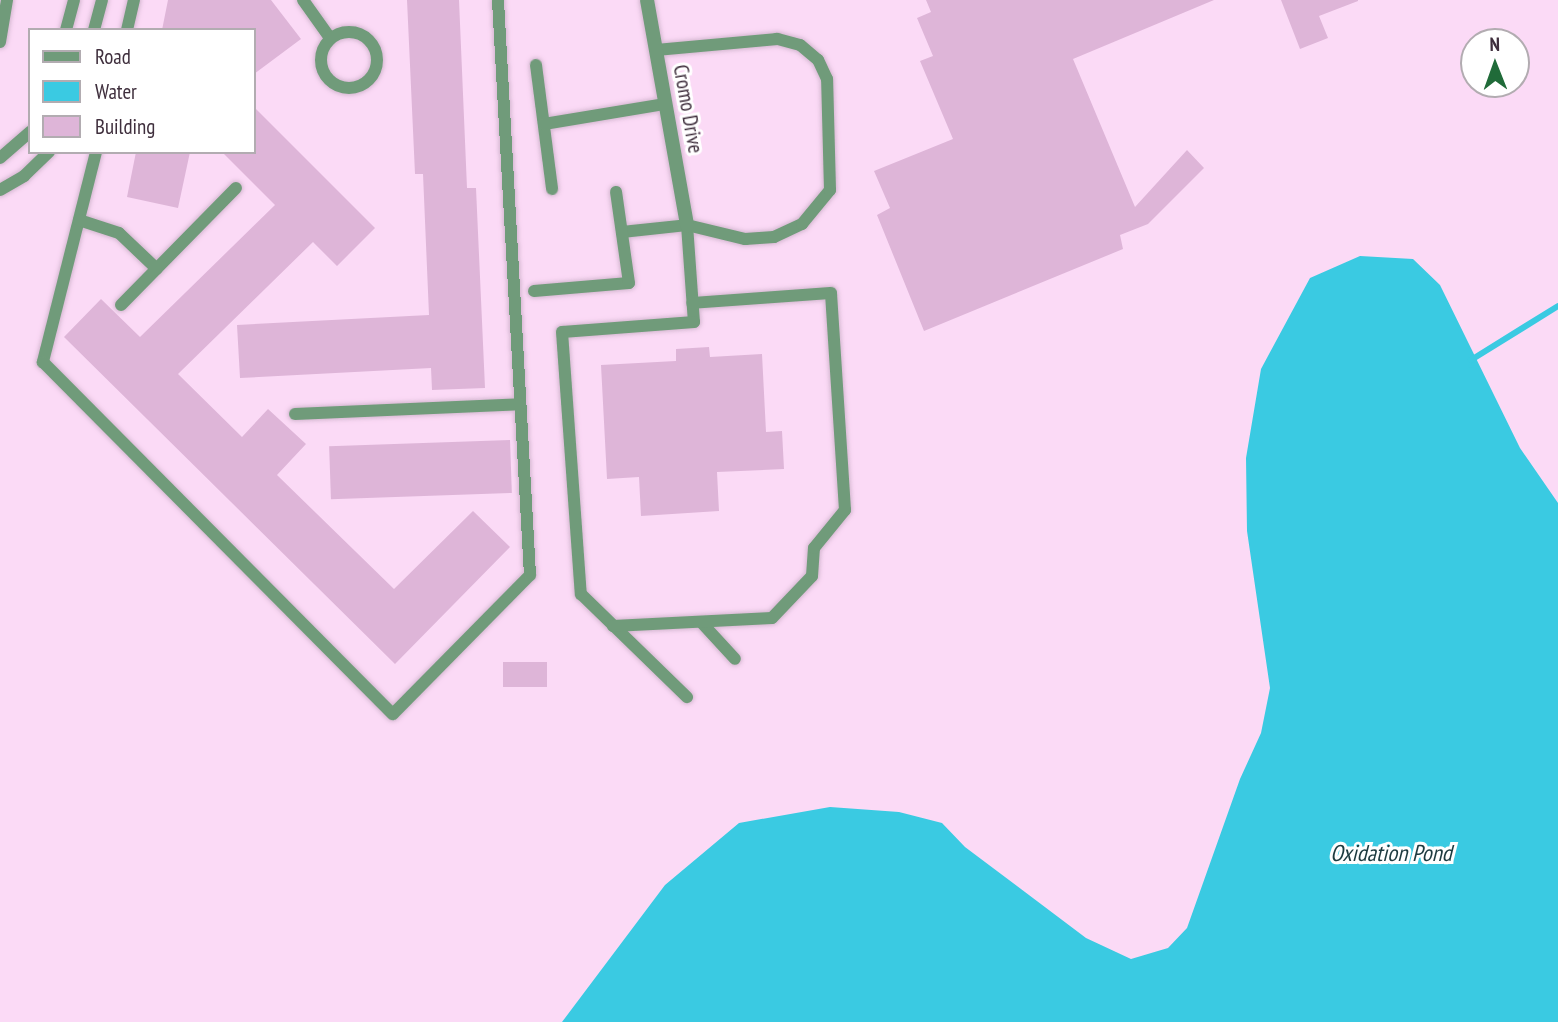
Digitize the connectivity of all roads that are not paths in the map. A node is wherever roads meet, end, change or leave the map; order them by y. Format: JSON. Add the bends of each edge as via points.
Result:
{"nodes":[{"id":1,"x":6,"y":0,"type":"edge"},
{"id":2,"x":74,"y":0,"type":"edge"},
{"id":3,"x":102,"y":0,"type":"edge"},
{"id":4,"x":134,"y":0,"type":"edge"},
{"id":5,"x":303,"y":0,"type":"edge"},
{"id":6,"x":498,"y":0,"type":"edge"},
{"id":7,"x":647,"y":0,"type":"edge"},
{"id":8,"x":67,"y":28,"type":"edge"},
{"id":9,"x":95,"y":28,"type":"edge"},
{"id":10,"x":127,"y":28,"type":"edge"},
{"id":11,"x":330,"y":38,"type":"junction"},
{"id":12,"x":0,"y":42,"type":"edge"},
{"id":13,"x":656,"y":50,"type":"junction"},
{"id":14,"x":536,"y":65,"type":"dead end"},
{"id":15,"x":665,"y":104,"type":"junction"},
{"id":16,"x":544,"y":124,"type":"junction"},
{"id":17,"x":28,"y":134,"type":"edge"},
{"id":18,"x":47,"y":154,"type":"edge"},
{"id":19,"x":96,"y":154,"type":"edge"},
{"id":20,"x":0,"y":158,"type":"edge"},
{"id":21,"x":236,"y":188,"type":"dead end"},
{"id":22,"x":552,"y":189,"type":"dead end"},
{"id":23,"x":0,"y":190,"type":"edge"},
{"id":24,"x":616,"y":192,"type":"dead end"},
{"id":25,"x":79,"y":220,"type":"junction"},
{"id":26,"x":687,"y":225,"type":"junction"},
{"id":27,"x":622,"y":232,"type":"junction"},
{"id":28,"x":157,"y":269,"type":"junction"},
{"id":29,"x":534,"y":290,"type":"dead end"},
{"id":30,"x":692,"y":303,"type":"junction"},
{"id":31,"x":121,"y":305,"type":"dead end"},
{"id":32,"x":520,"y":404,"type":"junction"},
{"id":33,"x":295,"y":414,"type":"dead end"},
{"id":34,"x":701,"y":622,"type":"junction"},
{"id":35,"x":613,"y":626,"type":"junction"},
{"id":36,"x":735,"y":659,"type":"dead end"},
{"id":37,"x":687,"y":698,"type":"dead end"}],
"edges":[{"from":1,"to":12,"type":"lane"},
{"from":2,"to":8,"type":"lane"},
{"from":3,"to":9,"type":"lane"},
{"from":4,"to":10,"type":"lane"},
{"from":5,"to":11,"type":"lane"},
{"from":6,"to":32,"type":"lane"},
{"from":7,"to":13,"type":"street","name":"Cromo Drive"},
{"from":11,"to":11,"type":"lane","via":[[321,53],[327,79],[342,88],[368,81],[377,55],[367,38],[349,32]]},
{"from":13,"to":15,"type":"street","name":"Cromo Drive"},
{"from":13,"to":26,"type":"lane","via":[[777,39],[800,44],[818,60],[827,79],[830,190],[802,224],[774,237],[745,239]]},
{"from":14,"to":16,"type":"lane"},
{"from":15,"to":16,"type":"lane"},
{"from":15,"to":26,"type":"street","name":"Cromo Drive"},
{"from":16,"to":22,"type":"lane"},
{"from":17,"to":20,"type":"lane"},
{"from":18,"to":23,"type":"lane","via":[[24,176]]},
{"from":19,"to":25,"type":"lane"},
{"from":21,"to":28,"type":"lane"},
{"from":24,"to":27,"type":"lane"},
{"from":25,"to":28,"type":"lane","via":[[119,233]]},
{"from":25,"to":32,"type":"lane","via":[[43,362],[393,714],[530,575]]},
{"from":26,"to":27,"type":"lane"},
{"from":26,"to":30,"type":"lane"},
{"from":27,"to":29,"type":"lane","via":[[629,283]]},
{"from":28,"to":31,"type":"lane"},
{"from":30,"to":34,"type":"lane","via":[[831,293],[845,510],[814,548],[812,576],[772,618]]},
{"from":30,"to":35,"type":"lane","via":[[694,322],[562,332],[581,594]]},
{"from":32,"to":33,"type":"lane"},
{"from":34,"to":35,"type":"lane"},
{"from":34,"to":36,"type":"lane"},
{"from":35,"to":37,"type":"lane"}]}
